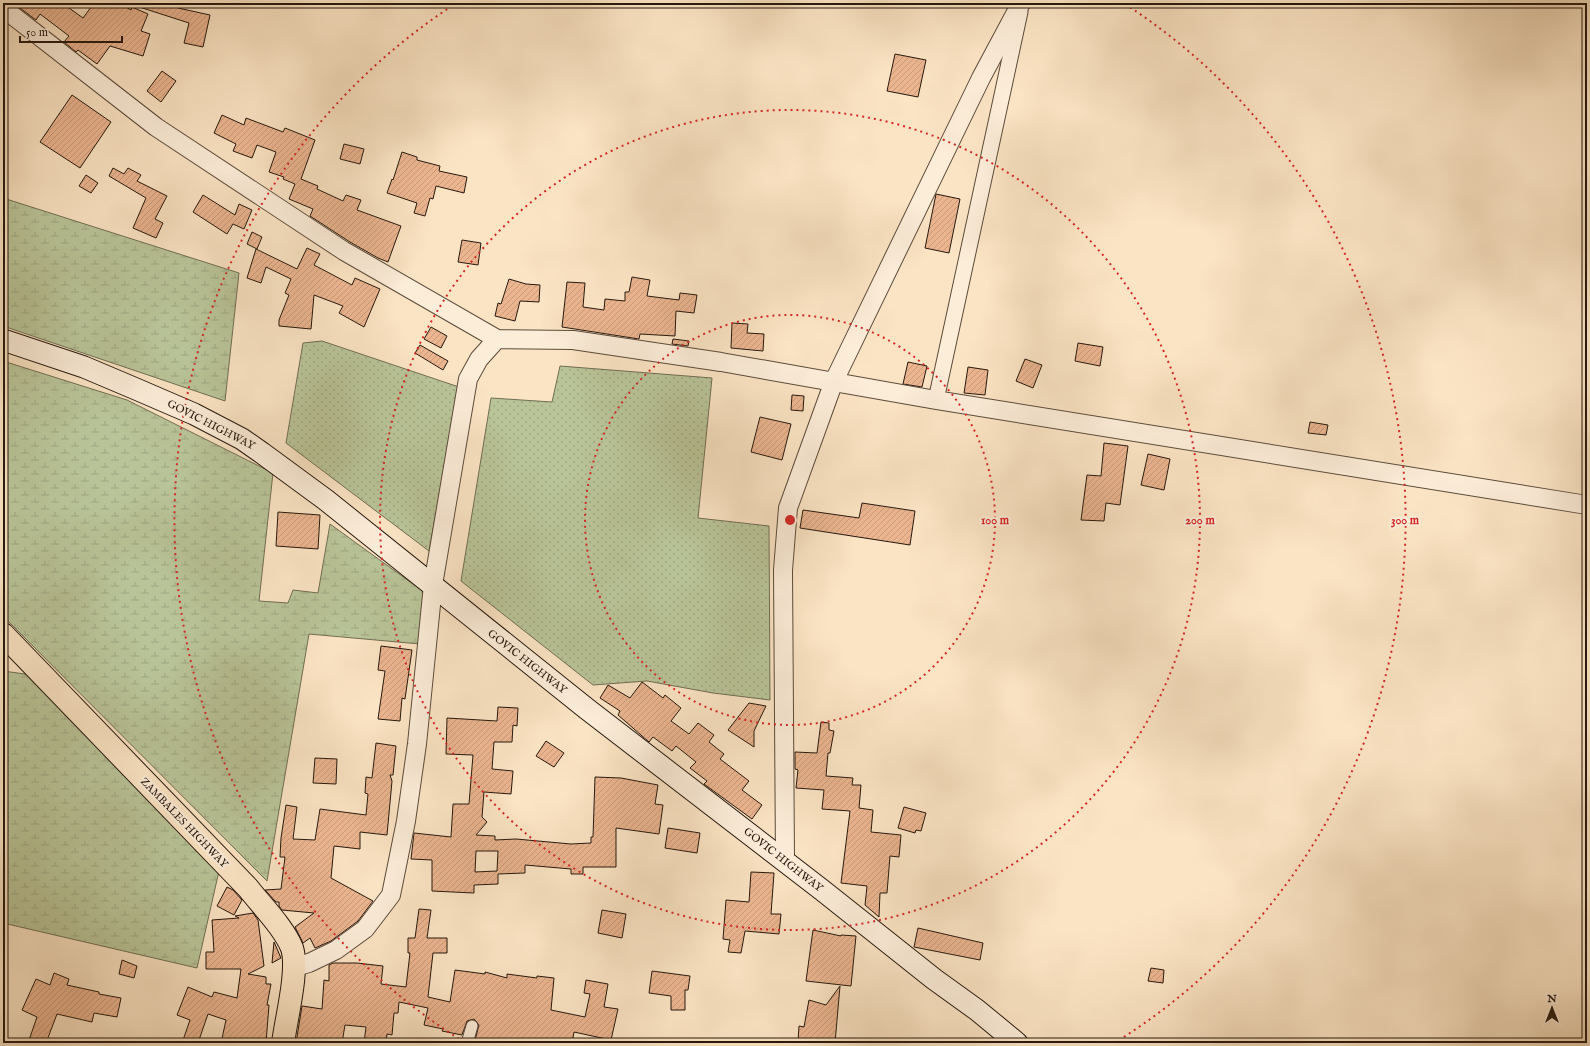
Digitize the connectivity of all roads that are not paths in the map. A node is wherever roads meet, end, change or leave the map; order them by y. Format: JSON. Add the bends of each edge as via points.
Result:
{"nodes":[{"id":1,"x":1022,"y":3,"type":"edge"},
{"id":2,"x":3,"y":8,"type":"edge"},
{"id":3,"x":497,"y":339,"type":"junction"},
{"id":4,"x":3,"y":340,"type":"edge"},
{"id":5,"x":834,"y":381,"type":"junction"},
{"id":6,"x":936,"y":400,"type":"junction"},
{"id":7,"x":1587,"y":505,"type":"edge"},
{"id":8,"x":434,"y":585,"type":"junction"},
{"id":9,"x":3,"y":634,"type":"edge"},
{"id":10,"x":786,"y":862,"type":"junction"},
{"id":11,"x":295,"y":967,"type":"junction"},
{"id":12,"x":472,"y":1026,"type":"dead end"},
{"id":13,"x":282,"y":1043,"type":"edge"},
{"id":14,"x":466,"y":1043,"type":"edge"},
{"id":15,"x":1017,"y":1043,"type":"edge"}],
"edges":[{"from":1,"to":5,"type":"street","via":[[978,85]]},
{"from":1,"to":6,"type":"street"},
{"from":2,"to":3,"type":"street","via":[[156,127],[344,251]]},
{"from":3,"to":5,"type":"street","via":[[573,340]]},
{"from":3,"to":8,"type":"street","via":[[479,359],[468,379]]},
{"from":4,"to":8,"type":"main road","name":"GOVIC HIGHWAY","via":[[123,383],[194,414],[242,439],[326,500]]},
{"from":5,"to":6,"type":"street"},
{"from":5,"to":10,"type":"street","via":[[788,508],[783,586]]},
{"from":6,"to":7,"type":"street"},
{"from":8,"to":10,"type":"main road","name":"GOVIC HIGHWAY","via":[[587,709]]},
{"from":8,"to":11,"type":"street","via":[[417,744],[392,895],[365,929],[336,950],[309,964]]},
{"from":9,"to":11,"type":"main road","name":"ZAMBALES HIGHWAY","via":[[248,888],[277,924],[292,948]]},
{"from":10,"to":15,"type":"main road","name":"GOVIC HIGHWAY"},
{"from":11,"to":13,"type":"main road","name":"ZAMBALES HIGHWAY"},
{"from":12,"to":14,"type":"street"}]}
